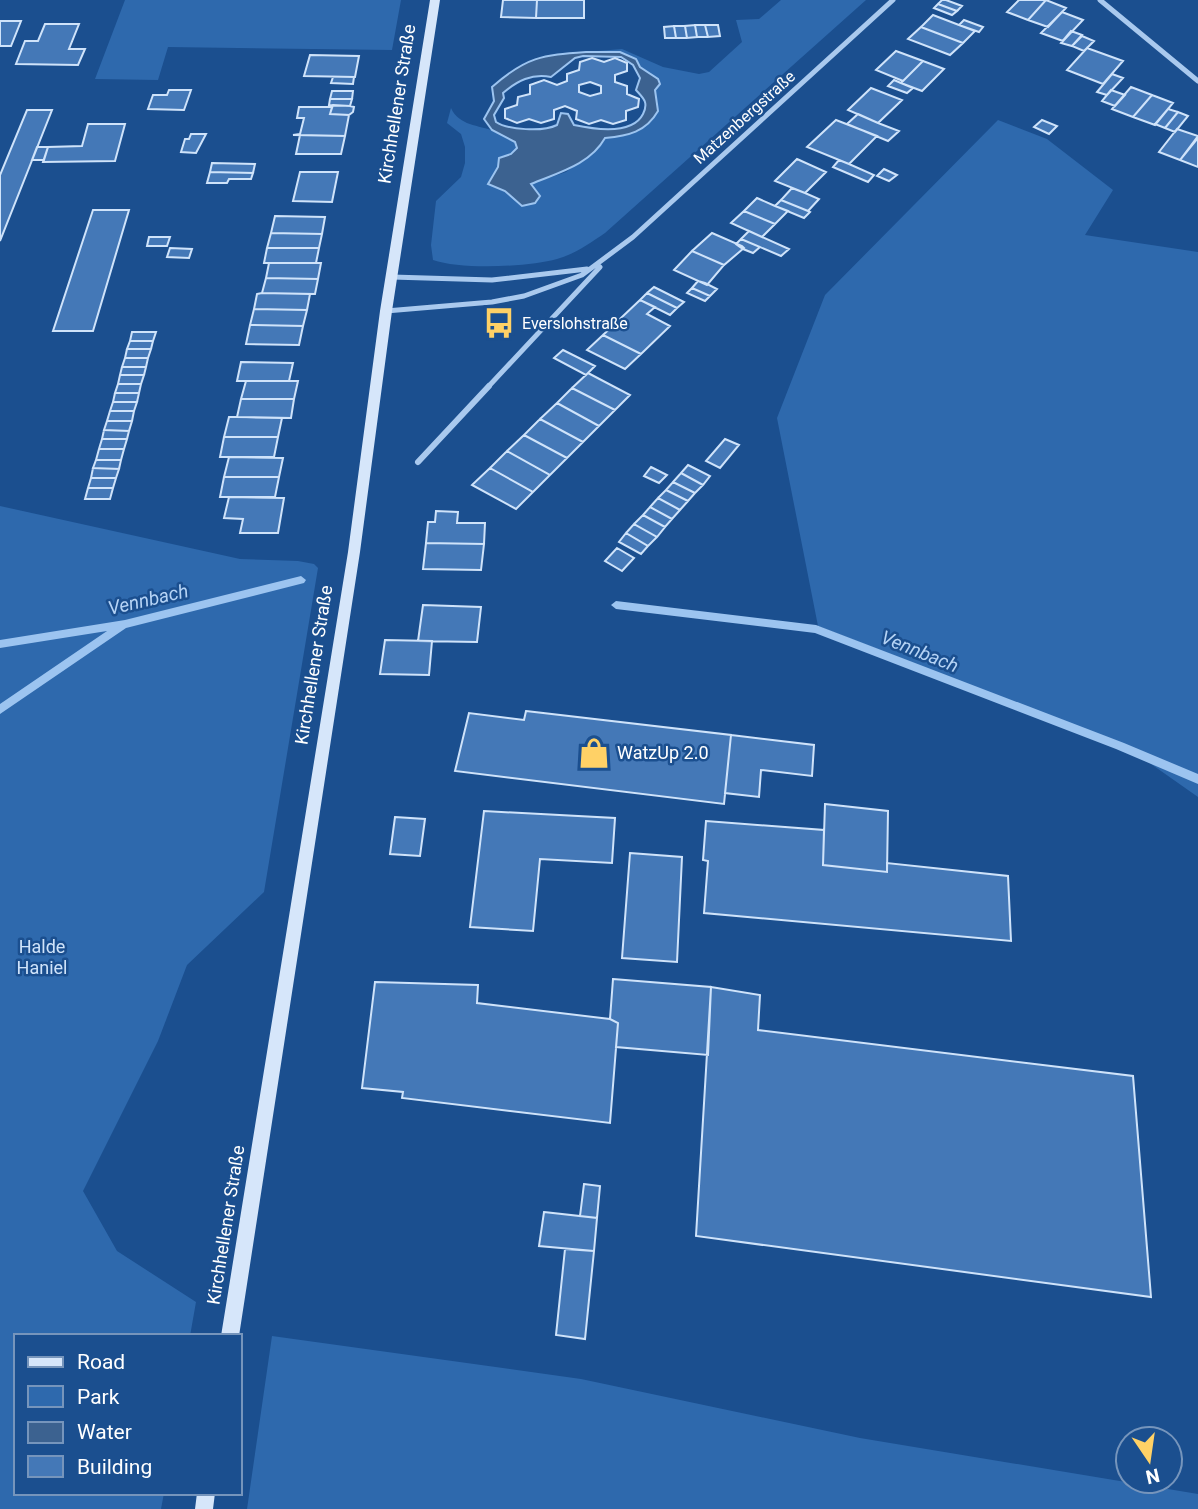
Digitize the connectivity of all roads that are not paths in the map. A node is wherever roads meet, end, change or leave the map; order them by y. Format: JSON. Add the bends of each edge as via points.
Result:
{"nodes":[{"id":1,"x":435,"y":0,"type":"edge"},
{"id":2,"x":893,"y":0,"type":"edge"},
{"id":3,"x":1100,"y":0,"type":"edge"},
{"id":4,"x":1198,"y":81,"type":"edge"},
{"id":5,"x":612,"y":254,"type":"junction"},
{"id":6,"x":594,"y":267,"type":"junction"},
{"id":7,"x":392,"y":277,"type":"junction"},
{"id":8,"x":386,"y":311,"type":"junction"},
{"id":9,"x":418,"y":462,"type":"dead end"},
{"id":10,"x":230,"y":1334,"type":"edge"}],
"edges":[{"from":1,"to":7,"type":"main road","name":"Kirchhellener Straße"},
{"from":2,"to":5,"type":"street","name":"Matzenbergstraße"},
{"from":3,"to":4,"type":"street"},
{"from":5,"to":6,"type":"street","name":"Matzenbergstraße"},
{"from":5,"to":9,"type":"street","name":"Matzenbergstraße"},
{"from":6,"to":7,"type":"street","name":"Matzenbergstraße","via":[[492,280]]},
{"from":6,"to":8,"type":"street","name":"Matzenbergstraße","via":[[558,285],[492,302]]},
{"from":7,"to":8,"type":"main road","name":"Kirchhellener Straße"},
{"from":8,"to":10,"type":"main road","name":"Kirchhellener Straße","via":[[354,552]]}]}
